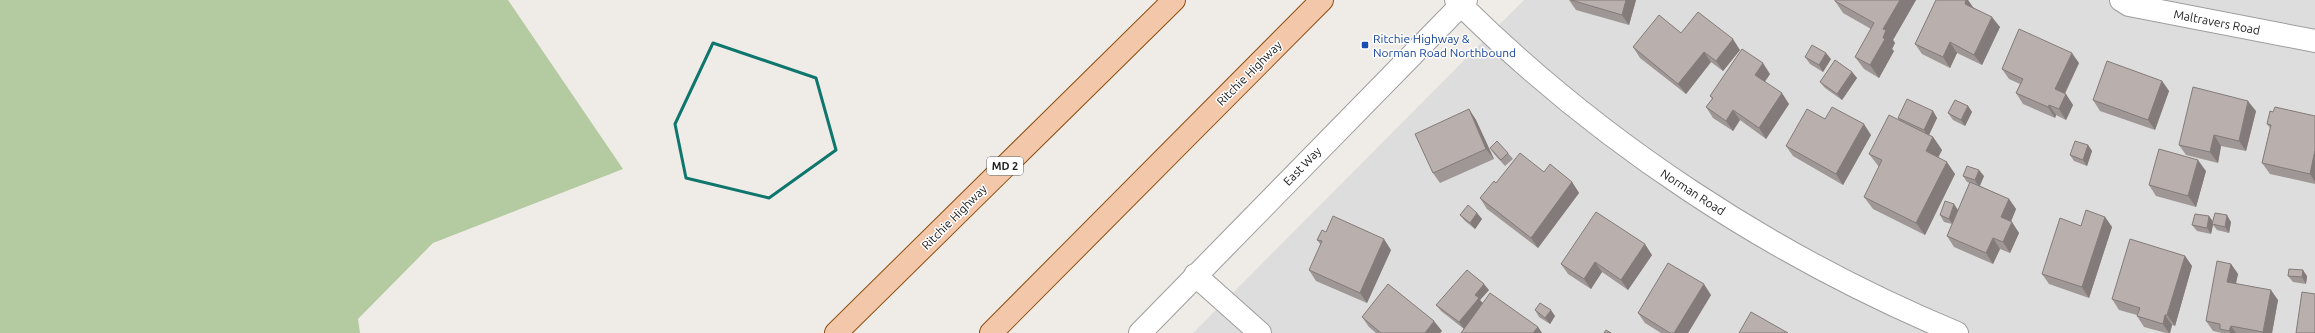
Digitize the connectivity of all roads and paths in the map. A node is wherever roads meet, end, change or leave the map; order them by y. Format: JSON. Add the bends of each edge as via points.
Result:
{"nodes":[{"id":1,"x":1174,"y":0,"type":"edge"},
{"id":2,"x":1322,"y":0,"type":"edge"},
{"id":3,"x":2121,"y":0,"type":"edge"},
{"id":4,"x":1461,"y":2,"type":"edge"},
{"id":5,"x":2315,"y":41,"type":"edge"},
{"id":6,"x":1196,"y":276,"type":"junction"},
{"id":7,"x":836,"y":333,"type":"edge"},
{"id":8,"x":990,"y":333,"type":"edge"},
{"id":9,"x":1140,"y":333,"type":"edge"},
{"id":10,"x":1260,"y":333,"type":"edge"},
{"id":11,"x":1956,"y":333,"type":"edge"}],
"edges":[{"from":1,"to":7,"type":"main road","name":"Ritchie Highway","number":"MD 2"},
{"from":2,"to":8,"type":"main road","name":"Ritchie Highway"},
{"from":3,"to":5,"type":"street","name":"Maltravers Road","via":[[2129,5]]},
{"from":4,"to":6,"type":"street","name":"East Way"},
{"from":4,"to":11,"type":"street","name":"Norman Road","via":[[1579,109],[1678,183],[1813,264],[1869,294]]},
{"from":6,"to":9,"type":"street","name":"East Way"},
{"from":6,"to":10,"type":"street"}]}
